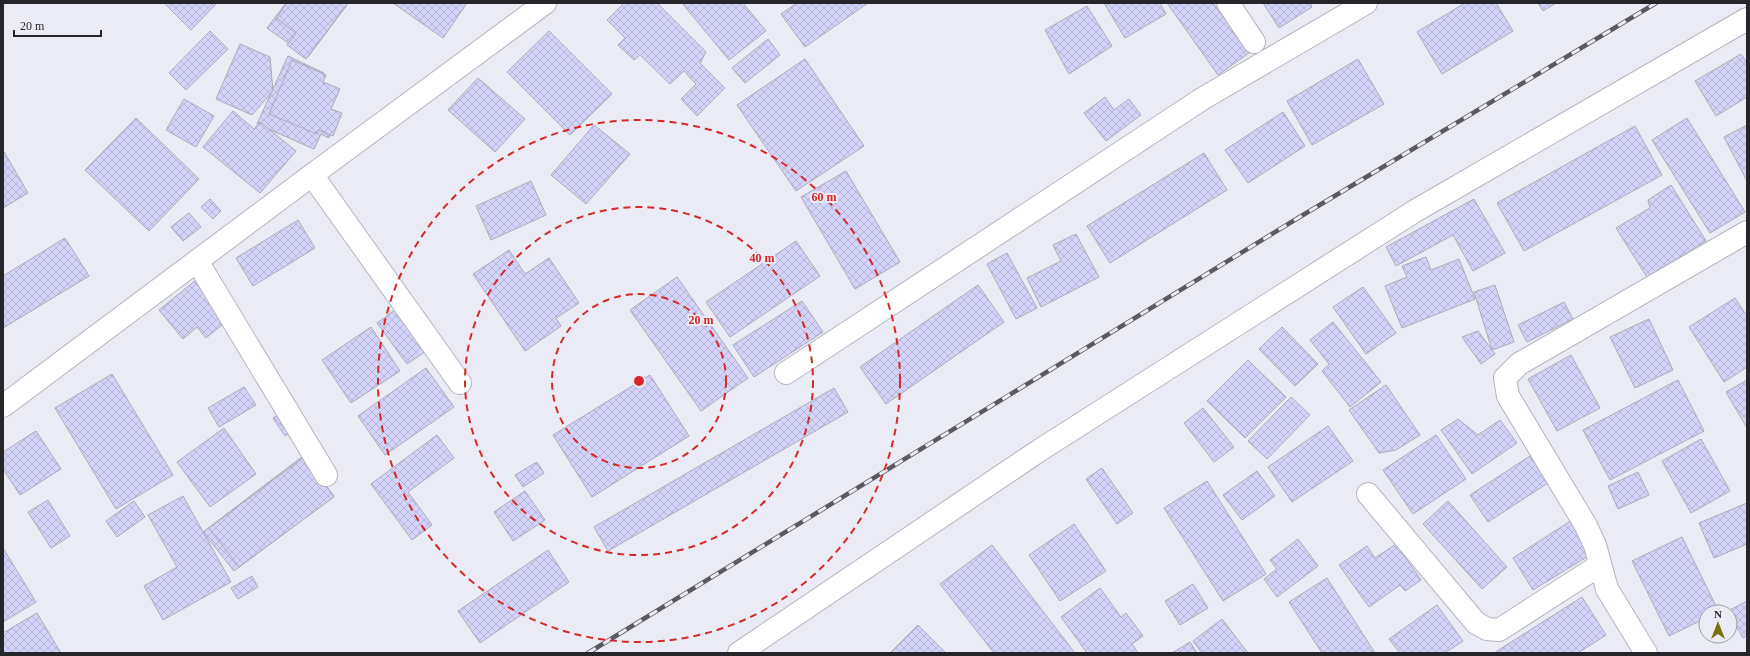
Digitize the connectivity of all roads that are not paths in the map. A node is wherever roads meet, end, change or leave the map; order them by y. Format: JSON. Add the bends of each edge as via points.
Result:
{"nodes":[{"id":1,"x":545,"y":3,"type":"edge"},
{"id":2,"x":1228,"y":3,"type":"edge"},
{"id":3,"x":1366,"y":3,"type":"edge"},
{"id":4,"x":1747,"y":19,"type":"edge"},
{"id":5,"x":1254,"y":42,"type":"dead end"},
{"id":6,"x":312,"y":175,"type":"junction"},
{"id":7,"x":1747,"y":232,"type":"edge"},
{"id":8,"x":197,"y":261,"type":"junction"},
{"id":9,"x":786,"y":373,"type":"dead end"},
{"id":10,"x":460,"y":383,"type":"dead end"},
{"id":11,"x":3,"y":406,"type":"edge"},
{"id":12,"x":326,"y":476,"type":"dead end"},
{"id":13,"x":1368,"y":494,"type":"dead end"},
{"id":14,"x":1600,"y":565,"type":"junction"},
{"id":15,"x":739,"y":653,"type":"edge"},
{"id":16,"x":1646,"y":653,"type":"edge"}],
"edges":[{"from":1,"to":6,"type":"street"},
{"from":2,"to":5,"type":"street"},
{"from":3,"to":9,"type":"street","via":[[1202,99]]},
{"from":4,"to":15,"type":"street","via":[[1409,215],[1040,450]]},
{"from":6,"to":8,"type":"street"},
{"from":6,"to":10,"type":"street"},
{"from":7,"to":14,"type":"street","via":[[1519,364],[1505,378],[1508,396],[1585,524],[1595,545]]},
{"from":8,"to":11,"type":"street"},
{"from":8,"to":12,"type":"street"},
{"from":13,"to":14,"type":"street","via":[[1476,624],[1487,629],[1499,630]]},
{"from":14,"to":16,"type":"street","via":[[1607,589]]}]}
